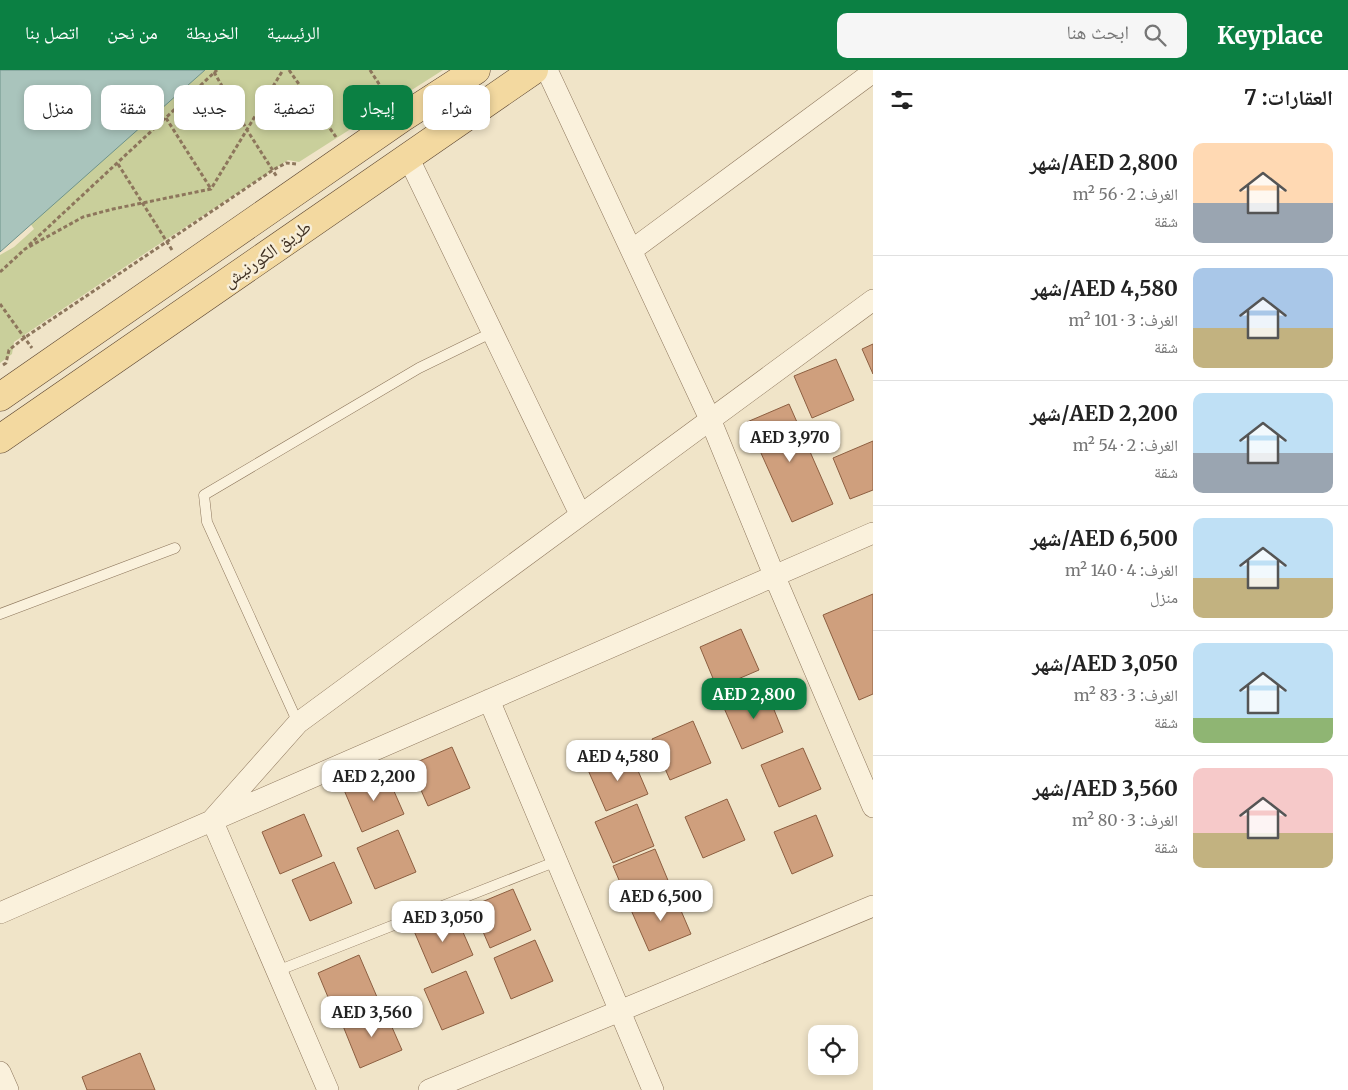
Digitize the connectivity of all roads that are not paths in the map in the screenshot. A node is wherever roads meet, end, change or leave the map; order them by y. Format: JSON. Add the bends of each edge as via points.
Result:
{"nodes":[{"id":1,"x":476,"y":70,"type":"edge"},
{"id":2,"x":534,"y":70,"type":"edge"},
{"id":3,"x":547,"y":70,"type":"edge"},
{"id":4,"x":873,"y":72,"type":"edge"},
{"id":5,"x":408,"y":157,"type":"junction"},
{"id":6,"x":632,"y":250,"type":"junction"},
{"id":7,"x":873,"y":300,"type":"edge"},
{"id":8,"x":493,"y":332,"type":"junction"},
{"id":9,"x":0,"y":396,"type":"edge"},
{"id":10,"x":710,"y":419,"type":"junction"},
{"id":11,"x":0,"y":439,"type":"edge"},
{"id":12,"x":580,"y":514,"type":"junction"},
{"id":13,"x":873,"y":533,"type":"edge"},
{"id":14,"x":175,"y":548,"type":"dead end"},
{"id":15,"x":774,"y":575,"type":"junction"},
{"id":16,"x":0,"y":614,"type":"edge"},
{"id":17,"x":489,"y":700,"type":"junction"},
{"id":18,"x":298,"y":723,"type":"junction"},
{"id":19,"x":873,"y":807,"type":"edge"},
{"id":20,"x":212,"y":820,"type":"junction"},
{"id":21,"x":557,"y":861,"type":"junction"},
{"id":22,"x":873,"y":906,"type":"edge"},
{"id":23,"x":0,"y":913,"type":"edge"},
{"id":24,"x":277,"y":971,"type":"junction"},
{"id":25,"x":620,"y":1011,"type":"junction"},
{"id":26,"x":0,"y":1072,"type":"edge"},
{"id":27,"x":8,"y":1090,"type":"edge"},
{"id":28,"x":328,"y":1090,"type":"edge"},
{"id":29,"x":429,"y":1090,"type":"edge"},
{"id":30,"x":653,"y":1090,"type":"edge"}],
"edges":[{"from":1,"to":9,"type":"main road","name":"طريق الكورنيش","via":[[393,106],[339,142],[290,196]]},
{"from":2,"to":5,"type":"main road","name":"طريق الكورنيش"},
{"from":3,"to":6,"type":"street"},
{"from":4,"to":6,"type":"street"},
{"from":5,"to":8,"type":"street"},
{"from":5,"to":11,"type":"main road","name":"طريق الكورنيش"},
{"from":6,"to":10,"type":"street"},
{"from":7,"to":10,"type":"street"},
{"from":8,"to":12,"type":"street"},
{"from":8,"to":18,"type":"lane","via":[[419,368],[204,494],[207,522]]},
{"from":10,"to":12,"type":"street"},
{"from":10,"to":15,"type":"street"},
{"from":12,"to":18,"type":"street"},
{"from":13,"to":15,"type":"street"},
{"from":14,"to":16,"type":"lane"},
{"from":15,"to":17,"type":"street"},
{"from":15,"to":19,"type":"street"},
{"from":17,"to":20,"type":"street"},
{"from":17,"to":21,"type":"street"},
{"from":18,"to":20,"type":"street"},
{"from":20,"to":23,"type":"street"},
{"from":20,"to":24,"type":"street"},
{"from":21,"to":24,"type":"lane"},
{"from":21,"to":25,"type":"street"},
{"from":22,"to":25,"type":"street"},
{"from":24,"to":28,"type":"street"},
{"from":25,"to":29,"type":"street"},
{"from":25,"to":30,"type":"street"},
{"from":26,"to":27,"type":"street"}]}
